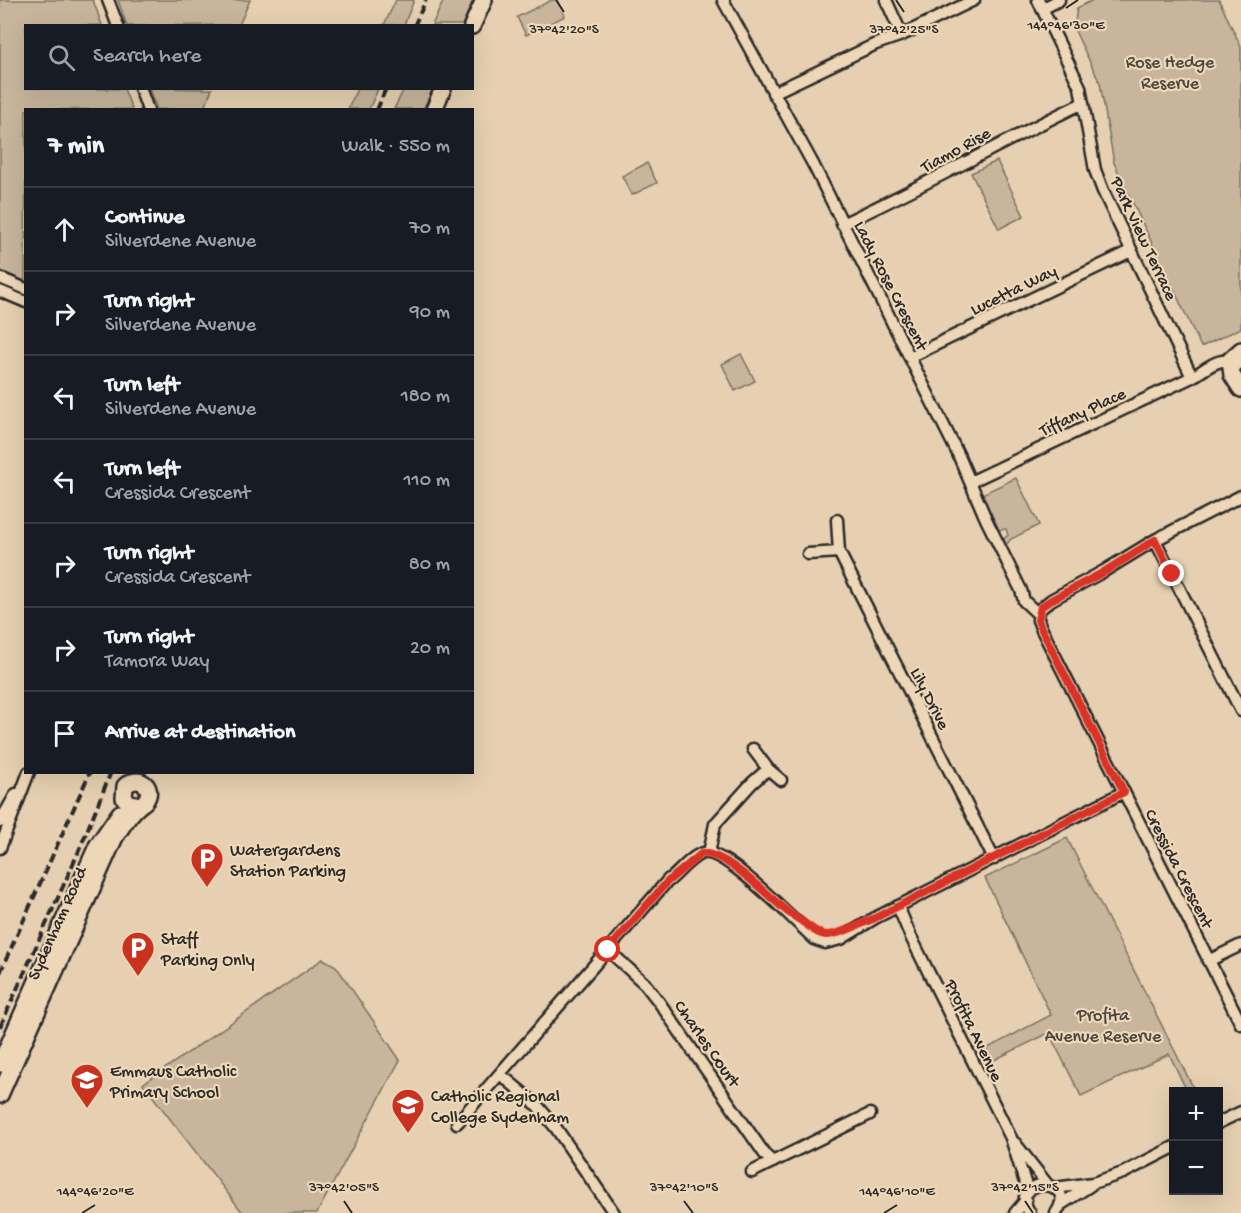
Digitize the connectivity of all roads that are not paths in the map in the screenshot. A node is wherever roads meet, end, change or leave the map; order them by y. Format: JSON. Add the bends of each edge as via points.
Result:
{"nodes":[{"id":1,"x":484,"y":0,"type":"edge"},
{"id":2,"x":723,"y":0,"type":"edge"},
{"id":3,"x":886,"y":0,"type":"edge"},
{"id":4,"x":974,"y":0,"type":"edge"},
{"id":5,"x":1059,"y":0,"type":"edge"},
{"id":6,"x":110,"y":2,"type":"edge"},
{"id":7,"x":1040,"y":4,"type":"edge"},
{"id":8,"x":117,"y":24,"type":"edge"},
{"id":9,"x":473,"y":24,"type":"edge"},
{"id":10,"x":902,"y":35,"type":"junction"},
{"id":11,"x":141,"y":90,"type":"edge"},
{"id":12,"x":442,"y":90,"type":"edge"},
{"id":13,"x":773,"y":93,"type":"junction"},
{"id":14,"x":1083,"y":103,"type":"junction"},
{"id":15,"x":147,"y":108,"type":"edge"},
{"id":16,"x":435,"y":108,"type":"edge"},
{"id":17,"x":842,"y":224,"type":"junction"},
{"id":18,"x":1131,"y":251,"type":"junction"},
{"id":19,"x":0,"y":278,"type":"edge"},
{"id":20,"x":24,"y":288,"type":"edge"},
{"id":21,"x":0,"y":291,"type":"edge"},
{"id":22,"x":24,"y":301,"type":"edge"},
{"id":23,"x":910,"y":357,"type":"junction"},
{"id":24,"x":1237,"y":363,"type":"edge"},
{"id":25,"x":1192,"y":377,"type":"junction"},
{"id":26,"x":1241,"y":389,"type":"edge"},
{"id":27,"x":970,"y":482,"type":"junction"},
{"id":28,"x":1241,"y":496,"type":"edge"},
{"id":29,"x":837,"y":520,"type":"dead end"},
{"id":30,"x":1155,"y":540,"type":"junction"},
{"id":31,"x":839,"y":552,"type":"junction"},
{"id":32,"x":808,"y":555,"type":"dead end"},
{"id":33,"x":1040,"y":610,"type":"junction"},
{"id":34,"x":1241,"y":711,"type":"edge"},
{"id":35,"x":753,"y":749,"type":"dead end"},
{"id":36,"x":768,"y":769,"type":"junction"},
{"id":37,"x":28,"y":774,"type":"edge"},
{"id":38,"x":28,"y":774,"type":"edge"},
{"id":39,"x":135,"y":776,"type":"edge"},
{"id":40,"x":148,"y":780,"type":"edge"},
{"id":41,"x":781,"y":780,"type":"dead end"},
{"id":42,"x":1124,"y":792,"type":"junction"},
{"id":43,"x":124,"y":798,"type":"junction"},
{"id":44,"x":140,"y":805,"type":"junction"},
{"id":45,"x":0,"y":822,"type":"edge"},
{"id":46,"x":0,"y":848,"type":"edge"},
{"id":47,"x":709,"y":850,"type":"junction"},
{"id":48,"x":994,"y":859,"type":"junction"},
{"id":49,"x":895,"y":907,"type":"junction"},
{"id":50,"x":1241,"y":945,"type":"edge"},
{"id":51,"x":608,"y":950,"type":"junction"},
{"id":52,"x":1208,"y":961,"type":"junction"},
{"id":53,"x":39,"y":993,"type":"junction"},
{"id":54,"x":1241,"y":1024,"type":"edge"},
{"id":55,"x":0,"y":1064,"type":"edge"},
{"id":56,"x":500,"y":1074,"type":"junction"},
{"id":57,"x":0,"y":1095,"type":"edge"},
{"id":58,"x":1241,"y":1112,"type":"edge"},
{"id":59,"x":870,"y":1114,"type":"dead end"},
{"id":60,"x":1223,"y":1121,"type":"edge"},
{"id":61,"x":457,"y":1123,"type":"dead end"},
{"id":62,"x":1011,"y":1138,"type":"junction"},
{"id":63,"x":1169,"y":1149,"type":"edge"},
{"id":64,"x":773,"y":1162,"type":"junction"},
{"id":65,"x":752,"y":1172,"type":"dead end"},
{"id":66,"x":1093,"y":1183,"type":"junction"},
{"id":67,"x":1051,"y":1186,"type":"junction"},
{"id":68,"x":1027,"y":1196,"type":"junction"},
{"id":69,"x":1058,"y":1209,"type":"edge"},
{"id":70,"x":614,"y":1213,"type":"edge"},
{"id":71,"x":1015,"y":1213,"type":"edge"},
{"id":72,"x":1030,"y":1213,"type":"edge"}],
"edges":[{"from":1,"to":9,"type":"street"},
{"from":2,"to":13,"type":"street","name":"Lady Rose Crescent"},
{"from":3,"to":10,"type":"street"},
{"from":4,"to":10,"type":"street"},
{"from":5,"to":7,"type":"street","name":"Park View Terrace"},
{"from":6,"to":8,"type":"street"},
{"from":7,"to":14,"type":"street","name":"Park View Terrace","via":[[1080,87]]},
{"from":10,"to":13,"type":"street"},
{"from":11,"to":15,"type":"street"},
{"from":12,"to":16,"type":"street"},
{"from":13,"to":17,"type":"street","name":"Lady Rose Crescent","via":[[796,130]]},
{"from":14,"to":17,"type":"street","name":"Tiamo Rise"},
{"from":14,"to":18,"type":"street","name":"Park View Terrace","via":[[1095,170]]},
{"from":17,"to":23,"type":"street","name":"Lady Rose Crescent"},
{"from":18,"to":23,"type":"street","name":"Lucetta Way"},
{"from":18,"to":25,"type":"street","name":"Park View Terrace"},
{"from":19,"to":20,"type":"street"},
{"from":21,"to":22,"type":"street"},
{"from":23,"to":27,"type":"street","name":"Lady Rose Crescent"},
{"from":24,"to":25,"type":"street","name":"Tiffany Place"},
{"from":24,"to":26,"type":"street","via":[[1235,381]]},
{"from":25,"to":27,"type":"street","name":"Tiffany Place"},
{"from":27,"to":33,"type":"street","name":"Lady Rose Crescent","via":[[1024,601]]},
{"from":28,"to":30,"type":"street"},
{"from":29,"to":31,"type":"street","name":"Lily Drive"},
{"from":30,"to":33,"type":"street"},
{"from":30,"to":34,"type":"street"},
{"from":31,"to":32,"type":"street"},
{"from":31,"to":48,"type":"street","name":"Lily Drive"},
{"from":33,"to":42,"type":"street","name":"Cressida Crescent","via":[[1042,630]]},
{"from":35,"to":36,"type":"street"},
{"from":36,"to":41,"type":"street"},
{"from":36,"to":47,"type":"street","via":[[715,824]]},
{"from":37,"to":45,"type":"street"},
{"from":38,"to":46,"type":"street"},
{"from":39,"to":40,"type":"street","via":[[143,782]]},
{"from":39,"to":43,"type":"street","name":"Sydenham Road","via":[[125,786]]},
{"from":40,"to":44,"type":"street","name":"Sydenham Road","via":[[147,798]]},
{"from":42,"to":48,"type":"street"},
{"from":42,"to":52,"type":"street","name":"Cressida Crescent"},
{"from":43,"to":44,"type":"street"},
{"from":43,"to":53,"type":"street","name":"Sydenham Road","via":[[119,816],[97,846]]},
{"from":44,"to":53,"type":"street","name":"Sydenham Road","via":[[115,837]]},
{"from":47,"to":49,"type":"street","via":[[720,849],[789,913],[824,935]]},
{"from":47,"to":51,"type":"street","via":[[700,847],[688,854]]},
{"from":48,"to":49,"type":"street"},
{"from":49,"to":62,"type":"street","name":"Profita Avenue"},
{"from":50,"to":52,"type":"street"},
{"from":51,"to":56,"type":"street"},
{"from":51,"to":64,"type":"street","name":"Charles Court","via":[[645,984]]},
{"from":52,"to":54,"type":"street","name":"Cressida Crescent"},
{"from":53,"to":55,"type":"street","name":"Sydenham Road"},
{"from":53,"to":57,"type":"street","name":"Sydenham Road"},
{"from":56,"to":61,"type":"street"},
{"from":56,"to":70,"type":"street","via":[[536,1104],[556,1128]]},
{"from":58,"to":60,"type":"street"},
{"from":59,"to":64,"type":"street"},
{"from":62,"to":67,"type":"street","name":"Profita Avenue"},
{"from":62,"to":68,"type":"street","name":"Profita Avenue"},
{"from":63,"to":66,"type":"street","via":[[1123,1173]]},
{"from":64,"to":65,"type":"street"},
{"from":66,"to":67,"type":"street"},
{"from":66,"to":69,"type":"street"},
{"from":67,"to":68,"type":"street","via":[[1036,1185]]},
{"from":67,"to":69,"type":"street","via":[[1059,1193]]},
{"from":68,"to":71,"type":"street"},
{"from":68,"to":72,"type":"street","name":"Profita Avenue"}]}
